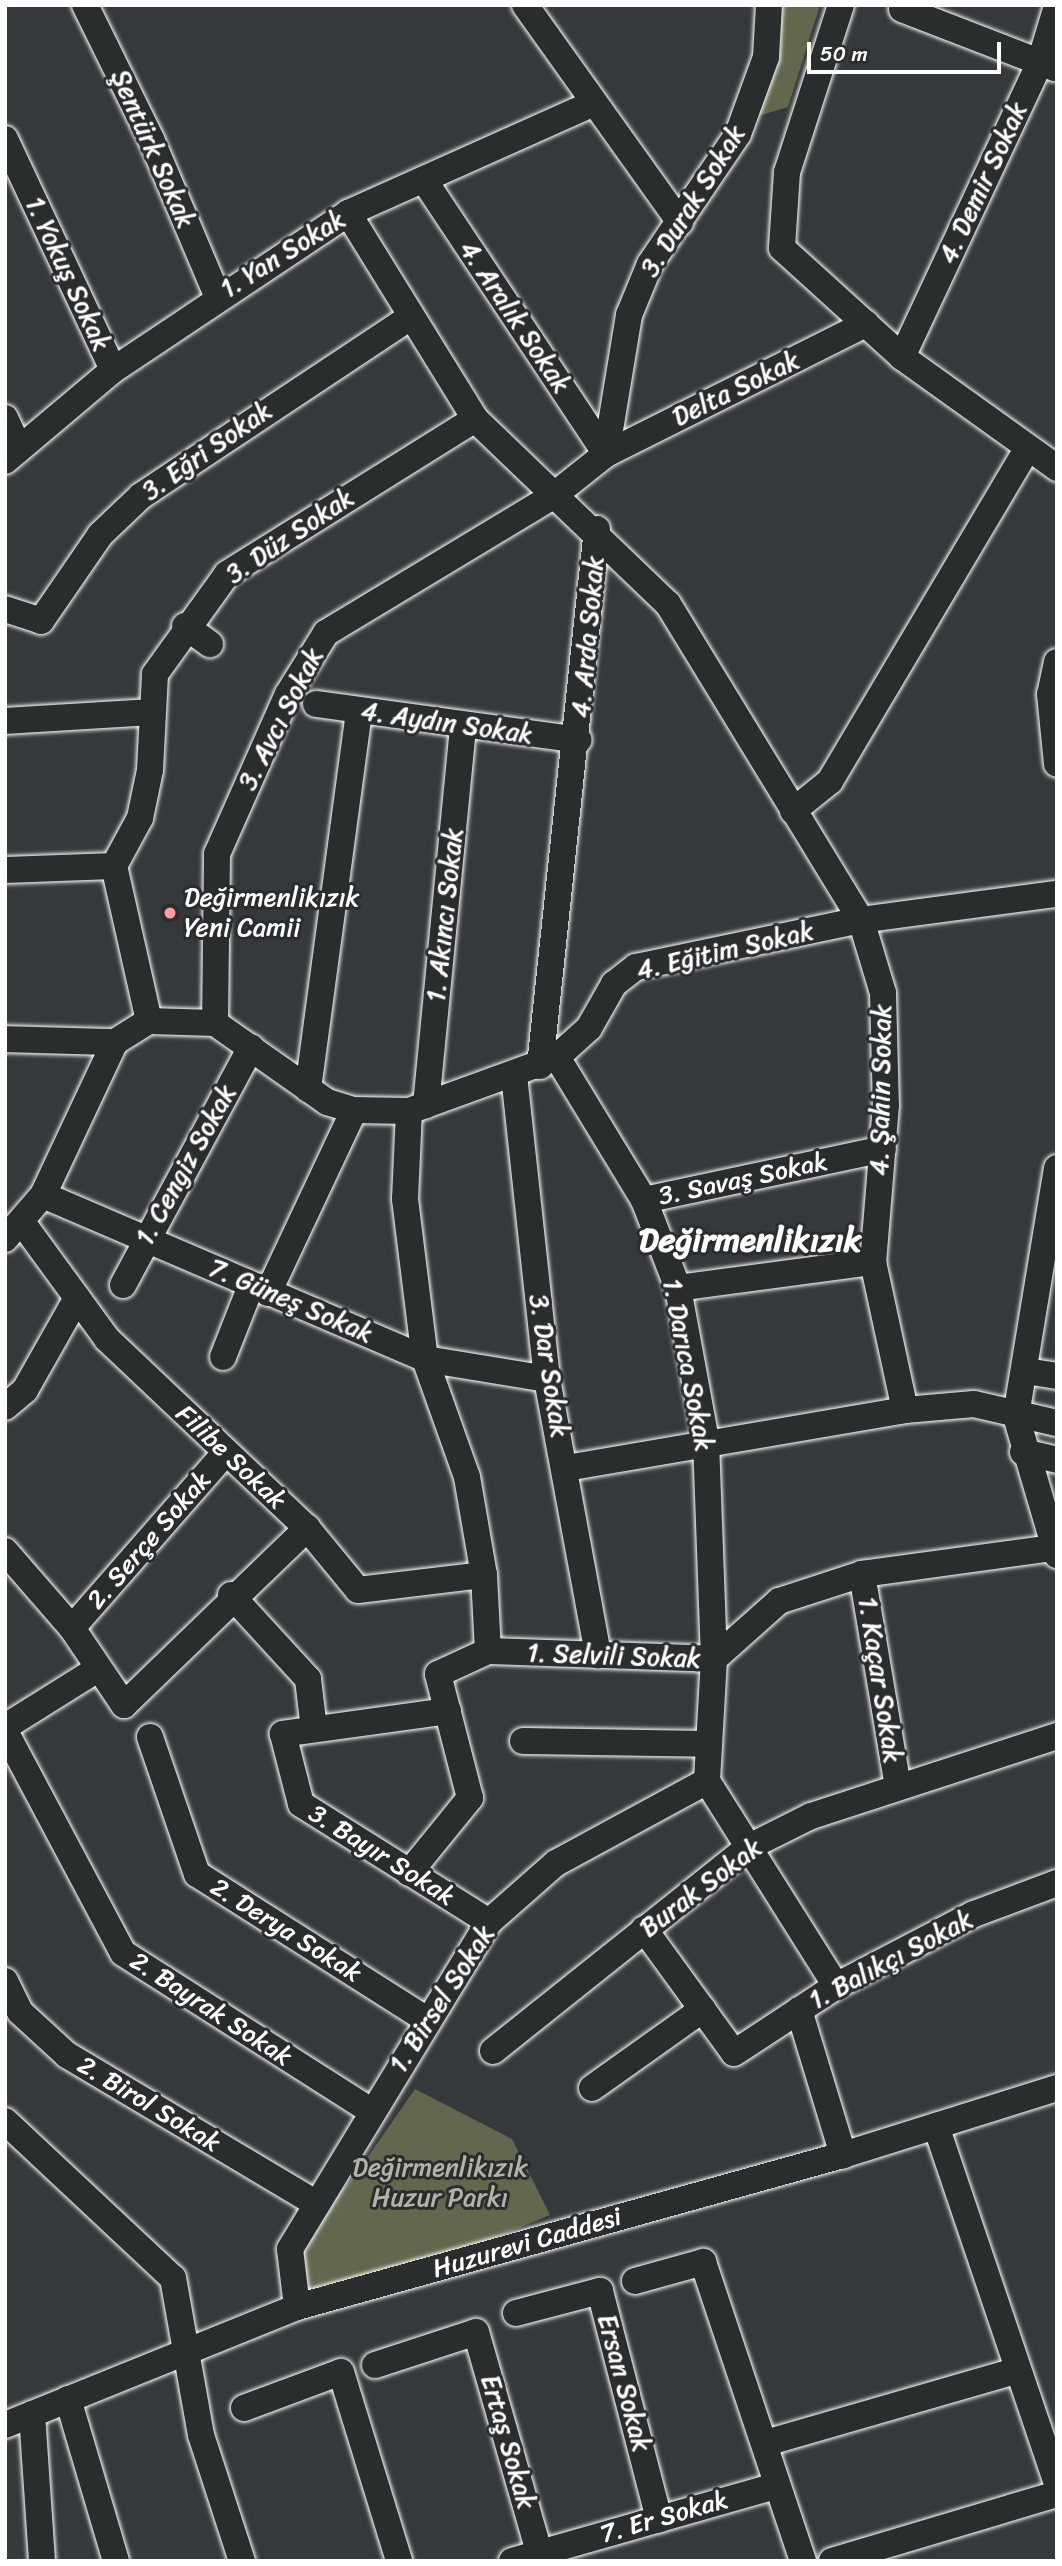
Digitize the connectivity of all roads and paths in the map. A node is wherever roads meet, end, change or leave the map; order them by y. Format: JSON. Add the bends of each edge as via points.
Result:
{"nodes":[{"id":1,"x":85,"y":5,"type":"edge"},
{"id":2,"x":525,"y":5,"type":"edge"},
{"id":3,"x":769,"y":5,"type":"edge"},
{"id":4,"x":841,"y":5,"type":"edge"},
{"id":5,"x":1057,"y":6,"type":"edge"},
{"id":6,"x":902,"y":9,"type":"dead end"},
{"id":7,"x":1049,"y":65,"type":"edge"},
{"id":8,"x":594,"y":103,"type":"junction"},
{"id":9,"x":5,"y":139,"type":"edge"},
{"id":10,"x":424,"y":180,"type":"junction"},
{"id":11,"x":348,"y":213,"type":"junction"},
{"id":12,"x":680,"y":222,"type":"junction"},
{"id":13,"x":217,"y":295,"type":"junction"},
{"id":14,"x":407,"y":318,"type":"junction"},
{"id":15,"x":866,"y":324,"type":"junction"},
{"id":16,"x":902,"y":357,"type":"junction"},
{"id":17,"x":113,"y":370,"type":"junction"},
{"id":18,"x":5,"y":418,"type":"edge"},
{"id":19,"x":475,"y":419,"type":"junction"},
{"id":20,"x":1027,"y":449,"type":"junction"},
{"id":21,"x":12,"y":454,"type":"edge"},
{"id":22,"x":607,"y":454,"type":"junction"},
{"id":23,"x":1057,"y":468,"type":"edge"},
{"id":24,"x":553,"y":496,"type":"junction"},
{"id":25,"x":597,"y":529,"type":"junction"},
{"id":26,"x":5,"y":609,"type":"edge"},
{"id":27,"x":185,"y":626,"type":"junction"},
{"id":28,"x":210,"y":644,"type":"dead end"},
{"id":29,"x":1057,"y":663,"type":"edge"},
{"id":30,"x":316,"y":704,"type":"dead end"},
{"id":31,"x":359,"y":711,"type":"junction"},
{"id":32,"x":152,"y":712,"type":"junction"},
{"id":33,"x":5,"y":721,"type":"edge"},
{"id":34,"x":463,"y":726,"type":"junction"},
{"id":35,"x":579,"y":740,"type":"junction"},
{"id":36,"x":1057,"y":764,"type":"edge"},
{"id":37,"x":793,"y":811,"type":"junction"},
{"id":38,"x":114,"y":866,"type":"junction"},
{"id":39,"x":5,"y":870,"type":"edge"},
{"id":40,"x":1056,"y":894,"type":"edge"},
{"id":41,"x":860,"y":920,"type":"junction"},
{"id":42,"x":149,"y":1021,"type":"junction"},
{"id":43,"x":215,"y":1023,"type":"junction"},
{"id":44,"x":5,"y":1039,"type":"edge"},
{"id":45,"x":115,"y":1042,"type":"junction"},
{"id":46,"x":251,"y":1047,"type":"junction"},
{"id":47,"x":548,"y":1062,"type":"junction"},
{"id":48,"x":514,"y":1075,"type":"junction"},
{"id":49,"x":308,"y":1089,"type":"junction"},
{"id":50,"x":418,"y":1108,"type":"junction"},
{"id":51,"x":354,"y":1110,"type":"junction"},
{"id":52,"x":883,"y":1149,"type":"junction"},
{"id":53,"x":1057,"y":1168,"type":"edge"},
{"id":54,"x":43,"y":1195,"type":"junction"},
{"id":55,"x":644,"y":1200,"type":"junction"},
{"id":56,"x":15,"y":1232,"type":"edge"},
{"id":57,"x":145,"y":1237,"type":"junction"},
{"id":58,"x":873,"y":1262,"type":"junction"},
{"id":59,"x":123,"y":1284,"type":"dead end"},
{"id":60,"x":678,"y":1288,"type":"junction"},
{"id":61,"x":260,"y":1290,"type":"junction"},
{"id":62,"x":77,"y":1298,"type":"junction"},
{"id":63,"x":223,"y":1357,"type":"dead end"},
{"id":64,"x":425,"y":1359,"type":"junction"},
{"id":65,"x":1026,"y":1371,"type":"junction"},
{"id":66,"x":1057,"y":1376,"type":"edge"},
{"id":67,"x":547,"y":1379,"type":"junction"},
{"id":68,"x":5,"y":1407,"type":"edge"},
{"id":69,"x":905,"y":1410,"type":"junction"},
{"id":70,"x":1016,"y":1416,"type":"junction"},
{"id":71,"x":1057,"y":1423,"type":"edge"},
{"id":72,"x":706,"y":1441,"type":"junction"},
{"id":73,"x":226,"y":1452,"type":"junction"},
{"id":74,"x":1023,"y":1452,"type":"junction"},
{"id":75,"x":1057,"y":1460,"type":"edge"},
{"id":76,"x":566,"y":1468,"type":"junction"},
{"id":77,"x":307,"y":1528,"type":"junction"},
{"id":78,"x":5,"y":1551,"type":"edge"},
{"id":79,"x":1055,"y":1551,"type":"edge"},
{"id":80,"x":862,"y":1574,"type":"junction"},
{"id":81,"x":484,"y":1575,"type":"junction"},
{"id":82,"x":231,"y":1595,"type":"junction"},
{"id":83,"x":72,"y":1628,"type":"junction"},
{"id":84,"x":488,"y":1651,"type":"junction"},
{"id":85,"x":598,"y":1656,"type":"junction"},
{"id":86,"x":713,"y":1659,"type":"junction"},
{"id":87,"x":96,"y":1670,"type":"junction"},
{"id":88,"x":448,"y":1712,"type":"junction"},
{"id":89,"x":314,"y":1729,"type":"junction"},
{"id":90,"x":1057,"y":1736,"type":"edge"},
{"id":91,"x":150,"y":1737,"type":"dead end"},
{"id":92,"x":7,"y":1739,"type":"edge"},
{"id":93,"x":523,"y":1741,"type":"dead end"},
{"id":94,"x":709,"y":1744,"type":"junction"},
{"id":95,"x":707,"y":1781,"type":"junction"},
{"id":96,"x":898,"y":1786,"type":"junction"},
{"id":97,"x":749,"y":1847,"type":"junction"},
{"id":98,"x":409,"y":1873,"type":"junction"},
{"id":99,"x":1057,"y":1883,"type":"edge"},
{"id":100,"x":489,"y":1922,"type":"junction"},
{"id":101,"x":644,"y":1930,"type":"junction"},
{"id":102,"x":5,"y":1982,"type":"edge"},
{"id":103,"x":836,"y":1986,"type":"junction"},
{"id":104,"x":703,"y":2009,"type":"junction"},
{"id":105,"x":799,"y":2010,"type":"junction"},
{"id":106,"x":427,"y":2020,"type":"junction"},
{"id":107,"x":494,"y":2051,"type":"dead end"},
{"id":108,"x":592,"y":2088,"type":"dead end"},
{"id":109,"x":1057,"y":2088,"type":"edge"},
{"id":110,"x":369,"y":2110,"type":"junction"},
{"id":111,"x":5,"y":2121,"type":"edge"},
{"id":112,"x":936,"y":2126,"type":"junction"},
{"id":113,"x":843,"y":2155,"type":"junction"},
{"id":114,"x":316,"y":2203,"type":"junction"},
{"id":115,"x":635,"y":2281,"type":"dead end"},
{"id":116,"x":298,"y":2307,"type":"junction"},
{"id":117,"x":516,"y":2313,"type":"dead end"},
{"id":118,"x":184,"y":2350,"type":"junction"},
{"id":119,"x":375,"y":2365,"type":"dead end"},
{"id":120,"x":1015,"y":2371,"type":"junction"},
{"id":121,"x":68,"y":2399,"type":"junction"},
{"id":122,"x":244,"y":2409,"type":"dead end"},
{"id":123,"x":32,"y":2414,"type":"junction"},
{"id":124,"x":5,"y":2424,"type":"edge"},
{"id":125,"x":766,"y":2444,"type":"junction"},
{"id":126,"x":1057,"y":2484,"type":"edge"},
{"id":127,"x":776,"y":2486,"type":"junction"},
{"id":128,"x":1057,"y":2494,"type":"edge"},
{"id":129,"x":659,"y":2519,"type":"junction"},
{"id":130,"x":539,"y":2552,"type":"junction"},
{"id":131,"x":866,"y":2557,"type":"edge"},
{"id":132,"x":42,"y":2561,"type":"edge"},
{"id":133,"x":116,"y":2561,"type":"edge"},
{"id":134,"x":242,"y":2561,"type":"edge"},
{"id":135,"x":399,"y":2561,"type":"edge"},
{"id":136,"x":512,"y":2561,"type":"edge"},
{"id":137,"x":803,"y":2561,"type":"edge"},
{"id":138,"x":832,"y":2561,"type":"edge"}],
"edges":[{"from":1,"to":13,"type":"street","name":"Şentürk Sokak","via":[[151,139]]},
{"from":2,"to":8,"type":"street"},
{"from":3,"to":12,"type":"street","name":"3. Durak Sokak","via":[[766,57],[738,134]]},
{"from":4,"to":15,"type":"street","via":[[786,172],[782,248]]},
{"from":5,"to":7,"type":"street","name":"4. Demir Sokak"},
{"from":6,"to":7,"type":"street"},
{"from":7,"to":16,"type":"street","name":"4. Demir Sokak"},
{"from":8,"to":10,"type":"street","name":"1. Yan Sokak"},
{"from":8,"to":12,"type":"street"},
{"from":9,"to":17,"type":"street","name":"1. Yokuş Sokak"},
{"from":10,"to":11,"type":"street","name":"1. Yan Sokak"},
{"from":10,"to":22,"type":"street","name":"4. Aralık Sokak"},
{"from":11,"to":13,"type":"street","name":"1. Yan Sokak"},
{"from":11,"to":14,"type":"street","name":"4. Arda Sokak"},
{"from":12,"to":22,"type":"street","name":"3. Durak Sokak","via":[[650,264],[629,315]]},
{"from":13,"to":17,"type":"street","name":"1. Yan Sokak"},
{"from":14,"to":19,"type":"street","name":"4. Arda Sokak"},
{"from":14,"to":26,"type":"street","name":"3. Eğri Sokak","via":[[141,496],[100,535],[41,621]]},
{"from":15,"to":16,"type":"street"},
{"from":15,"to":22,"type":"street","name":"Delta Sokak"},
{"from":16,"to":20,"type":"street"},
{"from":17,"to":21,"type":"street","name":"1. Yan Sokak"},
{"from":18,"to":21,"type":"street"},
{"from":19,"to":24,"type":"street","name":"4. Arda Sokak"},
{"from":19,"to":27,"type":"street","name":"3. Düz Sokak","via":[[227,574]]},
{"from":20,"to":23,"type":"street"},
{"from":20,"to":37,"type":"street","via":[[830,781]]},
{"from":22,"to":24,"type":"street"},
{"from":24,"to":25,"type":"street","name":"4. Arda Sokak"},
{"from":24,"to":43,"type":"street","name":"3. Avcı Sokak","via":[[326,633],[288,694],[217,854]]},
{"from":25,"to":35,"type":"street","name":"4. Arda Sokak"},
{"from":25,"to":37,"type":"street","name":"4. Şahin Sokak","via":[[668,604]]},
{"from":27,"to":28,"type":"street"},
{"from":27,"to":32,"type":"street","name":"3. Düz Sokak","via":[[155,674]]},
{"from":29,"to":36,"type":"street","via":[[1050,694]]},
{"from":30,"to":31,"type":"street","name":"4. Aydın Sokak"},
{"from":31,"to":34,"type":"street","name":"4. Aydın Sokak"},
{"from":31,"to":49,"type":"street"},
{"from":32,"to":33,"type":"street"},
{"from":32,"to":38,"type":"street","name":"3. Düz Sokak","via":[[150,770],[140,818]]},
{"from":34,"to":35,"type":"street","name":"4. Aydın Sokak"},
{"from":34,"to":50,"type":"street","name":"1. Akıncı Sokak"},
{"from":35,"to":47,"type":"street","name":"4. Arda Sokak"},
{"from":37,"to":41,"type":"street","name":"4. Şahin Sokak"},
{"from":38,"to":39,"type":"street"},
{"from":38,"to":42,"type":"street"},
{"from":40,"to":41,"type":"street","name":"4. Eğitim Sokak"},
{"from":41,"to":47,"type":"street","name":"4. Eğitim Sokak","via":[[636,967],[614,984],[589,1028]]},
{"from":41,"to":52,"type":"street","name":"4. Şahin Sokak","via":[[883,993]]},
{"from":42,"to":43,"type":"street"},
{"from":42,"to":45,"type":"street"},
{"from":43,"to":46,"type":"street","name":"4. Eğitim Sokak"},
{"from":44,"to":45,"type":"street"},
{"from":45,"to":54,"type":"street"},
{"from":46,"to":49,"type":"street","name":"4. Eğitim Sokak"},
{"from":46,"to":57,"type":"street","name":"1. Cengiz Sokak"},
{"from":47,"to":48,"type":"street","name":"4. Eğitim Sokak"},
{"from":47,"to":55,"type":"street","name":"1. Darıca Sokak"},
{"from":48,"to":50,"type":"street","name":"4. Eğitim Sokak"},
{"from":48,"to":67,"type":"street","name":"3. Dar Sokak"},
{"from":49,"to":51,"type":"street","name":"4. Eğitim Sokak"},
{"from":50,"to":51,"type":"street","name":"4. Eğitim Sokak"},
{"from":50,"to":64,"type":"street","name":"1. Selvili Sokak","via":[[405,1199]]},
{"from":51,"to":61,"type":"street"},
{"from":52,"to":55,"type":"street","name":"3. Savaş Sokak"},
{"from":52,"to":58,"type":"street","name":"4. Şahin Sokak"},
{"from":53,"to":65,"type":"street"},
{"from":54,"to":56,"type":"street"},
{"from":54,"to":57,"type":"street","name":"7. Güneş Sokak"},
{"from":55,"to":60,"type":"street","name":"1. Darıca Sokak"},
{"from":56,"to":62,"type":"street","name":"Filibe Sokak"},
{"from":57,"to":59,"type":"street","name":"1. Cengiz Sokak"},
{"from":57,"to":61,"type":"street","name":"7. Güneş Sokak"},
{"from":58,"to":60,"type":"street"},
{"from":58,"to":69,"type":"street","name":"4. Şahin Sokak"},
{"from":60,"to":72,"type":"street","name":"1. Darıca Sokak"},
{"from":61,"to":63,"type":"street"},
{"from":61,"to":64,"type":"street","name":"7. Güneş Sokak"},
{"from":62,"to":68,"type":"street","via":[[25,1390]]},
{"from":62,"to":73,"type":"street","name":"Filibe Sokak","via":[[107,1339]]},
{"from":64,"to":67,"type":"street","name":"7. Güneş Sokak"},
{"from":64,"to":81,"type":"street","name":"1. Selvili Sokak","via":[[467,1477]]},
{"from":65,"to":66,"type":"street"},
{"from":65,"to":70,"type":"street"},
{"from":67,"to":76,"type":"street","name":"3. Dar Sokak"},
{"from":69,"to":70,"type":"street","via":[[974,1404]]},
{"from":69,"to":72,"type":"street"},
{"from":70,"to":71,"type":"street"},
{"from":70,"to":74,"type":"street"},
{"from":72,"to":76,"type":"street"},
{"from":72,"to":86,"type":"street","name":"1. Darıca Sokak"},
{"from":73,"to":77,"type":"street","name":"Filibe Sokak"},
{"from":73,"to":83,"type":"street","name":"2. Serçe Sokak"},
{"from":74,"to":75,"type":"street"},
{"from":74,"to":79,"type":"street"},
{"from":76,"to":85,"type":"street","name":"3. Dar Sokak"},
{"from":77,"to":81,"type":"street","name":"Filibe Sokak","via":[[358,1590]]},
{"from":77,"to":82,"type":"street"},
{"from":78,"to":83,"type":"street"},
{"from":79,"to":80,"type":"street"},
{"from":80,"to":86,"type":"street","via":[[779,1601]]},
{"from":80,"to":96,"type":"street","name":"1. Kaçar Sokak"},
{"from":81,"to":84,"type":"street","name":"1. Selvili Sokak"},
{"from":82,"to":87,"type":"street","via":[[124,1705]]},
{"from":82,"to":89,"type":"street","via":[[308,1679]]},
{"from":83,"to":87,"type":"street"},
{"from":84,"to":85,"type":"street","name":"1. Selvili Sokak"},
{"from":84,"to":88,"type":"street","name":"1. Selvili Sokak","via":[[439,1674]]},
{"from":85,"to":86,"type":"street","name":"1. Selvili Sokak"},
{"from":86,"to":94,"type":"street","name":"1. Selvili Sokak"},
{"from":87,"to":92,"type":"street"},
{"from":88,"to":89,"type":"street"},
{"from":88,"to":98,"type":"street","via":[[470,1798]]},
{"from":89,"to":98,"type":"street","name":"3. Bayır Sokak","via":[[283,1734],[301,1804]]},
{"from":90,"to":96,"type":"street","name":"Burak Sokak"},
{"from":91,"to":106,"type":"street","name":"2. Derya Sokak","via":[[197,1874]]},
{"from":92,"to":110,"type":"street","name":"2. Bayrak Sokak","via":[[123,1953]]},
{"from":93,"to":94,"type":"street"},
{"from":94,"to":95,"type":"street","name":"1. Selvili Sokak"},
{"from":95,"to":97,"type":"street"},
{"from":95,"to":100,"type":"street","name":"1. Birsel Sokak","via":[[556,1863]]},
{"from":96,"to":97,"type":"street","name":"Burak Sokak","via":[[811,1816]]},
{"from":97,"to":101,"type":"street","name":"Burak Sokak"},
{"from":97,"to":103,"type":"street"},
{"from":98,"to":100,"type":"street","name":"3. Bayır Sokak"},
{"from":99,"to":103,"type":"street","name":"1. Balıkçı Sokak","via":[[974,1914]]},
{"from":100,"to":106,"type":"street","name":"1. Birsel Sokak"},
{"from":101,"to":104,"type":"street"},
{"from":101,"to":107,"type":"street","name":"Burak Sokak"},
{"from":102,"to":114,"type":"street","name":"2. Birol Sokak","via":[[20,2012],[67,2054]]},
{"from":103,"to":105,"type":"street","name":"1. Balıkçı Sokak"},
{"from":104,"to":105,"type":"street","name":"1. Balıkçı Sokak","via":[[734,2053]]},
{"from":104,"to":108,"type":"street"},
{"from":105,"to":113,"type":"street"},
{"from":106,"to":110,"type":"street","name":"1. Birsel Sokak"},
{"from":109,"to":112,"type":"street","name":"Huzurevi Caddesi"},
{"from":110,"to":114,"type":"street","name":"1. Birsel Sokak"},
{"from":111,"to":118,"type":"street","via":[[173,2278]]},
{"from":112,"to":113,"type":"street","name":"Huzurevi Caddesi"},
{"from":112,"to":120,"type":"street"},
{"from":113,"to":116,"type":"street","name":"Huzurevi Caddesi"},
{"from":114,"to":116,"type":"street","name":"1. Birsel Sokak","via":[[290,2249]]},
{"from":115,"to":125,"type":"street","via":[[703,2262]]},
{"from":116,"to":118,"type":"street","name":"Huzurevi Caddesi"},
{"from":117,"to":129,"type":"street","name":"Ersan Sokak","via":[[600,2291]]},
{"from":118,"to":121,"type":"street","name":"Huzurevi Caddesi"},
{"from":118,"to":134,"type":"street","via":[[201,2435]]},
{"from":119,"to":130,"type":"street","name":"Ertaş Sokak","via":[[476,2332]]},
{"from":120,"to":125,"type":"street"},
{"from":120,"to":126,"type":"street"},
{"from":121,"to":123,"type":"street","name":"Huzurevi Caddesi"},
{"from":121,"to":133,"type":"street"},
{"from":122,"to":135,"type":"street","via":[[341,2372]]},
{"from":123,"to":124,"type":"street","name":"Huzurevi Caddesi"},
{"from":123,"to":132,"type":"street"},
{"from":125,"to":127,"type":"street"},
{"from":127,"to":129,"type":"street","name":"7. Er Sokak"},
{"from":127,"to":137,"type":"street"},
{"from":128,"to":131,"type":"street"},
{"from":129,"to":130,"type":"street","name":"7. Er Sokak"},
{"from":130,"to":136,"type":"street","name":"7. Er Sokak"},
{"from":131,"to":138,"type":"street"}]}
